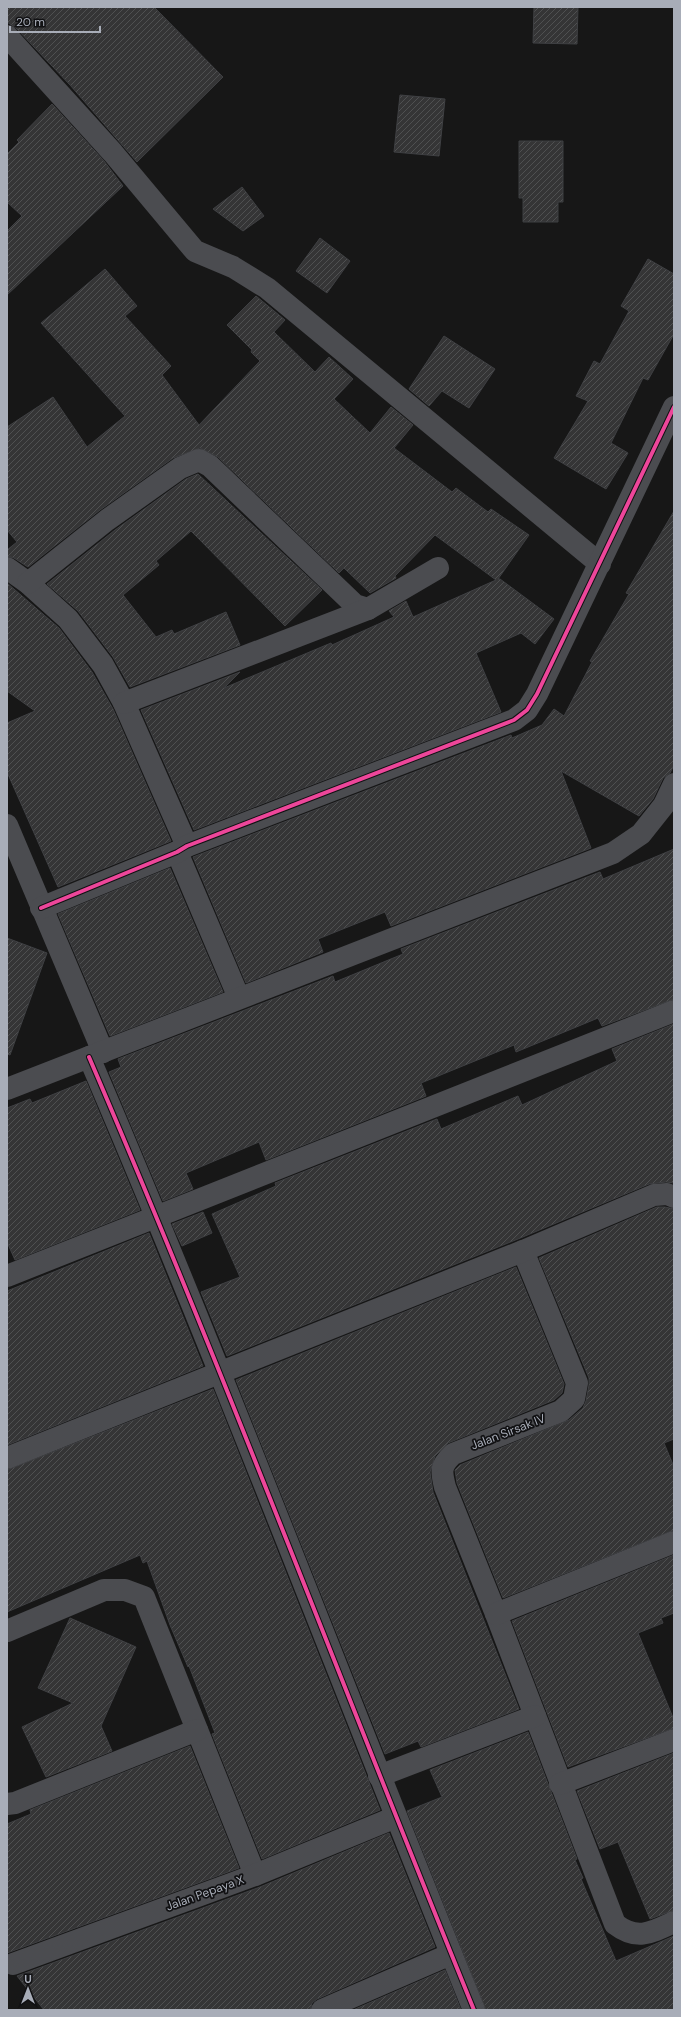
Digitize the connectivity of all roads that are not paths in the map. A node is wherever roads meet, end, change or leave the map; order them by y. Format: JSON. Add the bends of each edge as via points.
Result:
{"nodes":[{"id":1,"x":7,"y":36,"type":"edge"},
{"id":2,"x":674,"y":407,"type":"edge"},
{"id":3,"x":600,"y":564,"type":"junction"},
{"id":4,"x":7,"y":568,"type":"edge"},
{"id":5,"x":438,"y":568,"type":"dead end"},
{"id":6,"x":28,"y":583,"type":"junction"},
{"id":7,"x":368,"y":610,"type":"junction"},
{"id":8,"x":124,"y":703,"type":"junction"},
{"id":9,"x":674,"y":784,"type":"edge"},
{"id":10,"x":7,"y":825,"type":"edge"},
{"id":11,"x":182,"y":849,"type":"junction"},
{"id":12,"x":41,"y":908,"type":"junction"},
{"id":13,"x":239,"y":998,"type":"junction"},
{"id":14,"x":674,"y":1011,"type":"edge"},
{"id":15,"x":96,"y":1055,"type":"junction"},
{"id":16,"x":7,"y":1089,"type":"edge"},
{"id":17,"x":674,"y":1197,"type":"edge"},
{"id":18,"x":157,"y":1216,"type":"junction"},
{"id":19,"x":523,"y":1251,"type":"junction"},
{"id":20,"x":7,"y":1276,"type":"edge"},
{"id":21,"x":220,"y":1374,"type":"junction"},
{"id":22,"x":7,"y":1458,"type":"edge"},
{"id":23,"x":674,"y":1542,"type":"edge"},
{"id":24,"x":496,"y":1614,"type":"junction"},
{"id":25,"x":7,"y":1631,"type":"edge"},
{"id":26,"x":535,"y":1716,"type":"junction"},
{"id":27,"x":197,"y":1730,"type":"junction"},
{"id":28,"x":674,"y":1740,"type":"edge"},
{"id":29,"x":378,"y":1776,"type":"junction"},
{"id":30,"x":560,"y":1784,"type":"junction"},
{"id":31,"x":7,"y":1804,"type":"edge"},
{"id":32,"x":396,"y":1817,"type":"junction"},
{"id":33,"x":255,"y":1875,"type":"junction"},
{"id":34,"x":674,"y":1922,"type":"edge"},
{"id":35,"x":451,"y":1954,"type":"junction"},
{"id":36,"x":13,"y":1964,"type":"dead end"},
{"id":37,"x":322,"y":2010,"type":"edge"},
{"id":38,"x":474,"y":2010,"type":"edge"}],
"edges":[{"from":1,"to":3,"type":"street","via":[[113,153],[195,251],[233,267],[267,288]]},
{"from":2,"to":3,"type":"street"},
{"from":3,"to":11,"type":"street","via":[[537,694],[527,710],[514,720]]},
{"from":4,"to":6,"type":"street"},
{"from":5,"to":7,"type":"street"},
{"from":6,"to":7,"type":"street","via":[[107,520],[180,468],[199,460],[210,466],[356,605]]},
{"from":6,"to":8,"type":"street","via":[[68,619],[103,665]]},
{"from":7,"to":8,"type":"street"},
{"from":8,"to":11,"type":"street"},
{"from":9,"to":13,"type":"street","via":[[664,805],[641,834],[613,853]]},
{"from":10,"to":12,"type":"street"},
{"from":11,"to":12,"type":"street"},
{"from":11,"to":13,"type":"street"},
{"from":12,"to":15,"type":"street"},
{"from":13,"to":15,"type":"street"},
{"from":14,"to":18,"type":"street"},
{"from":15,"to":16,"type":"street"},
{"from":15,"to":18,"type":"street"},
{"from":17,"to":19,"type":"street","via":[[667,1194],[654,1195]]},
{"from":18,"to":20,"type":"street"},
{"from":18,"to":21,"type":"street"},
{"from":19,"to":21,"type":"street"},
{"from":19,"to":24,"type":"street","name":"Jalan Sirsak IV","via":[[577,1383],[574,1399],[561,1411],[453,1454],[445,1460],[441,1472]]},
{"from":21,"to":22,"type":"street"},
{"from":21,"to":29,"type":"street"},
{"from":23,"to":24,"type":"street"},
{"from":24,"to":26,"type":"street","name":"Jalan Sirsak IV"},
{"from":25,"to":27,"type":"street","via":[[104,1590],[125,1590],[144,1597]]},
{"from":26,"to":29,"type":"street"},
{"from":26,"to":30,"type":"street","name":"Jalan Sirsak IV"},
{"from":27,"to":31,"type":"street"},
{"from":27,"to":33,"type":"street"},
{"from":28,"to":30,"type":"street"},
{"from":29,"to":32,"type":"street"},
{"from":30,"to":34,"type":"street","name":"Jalan Sirsak IV","via":[[615,1924],[626,1932],[640,1935]]},
{"from":32,"to":33,"type":"street","name":"Jalan Pepaya X"},
{"from":32,"to":35,"type":"street"},
{"from":33,"to":36,"type":"street","name":"Jalan Pepaya X"},
{"from":35,"to":37,"type":"street"},
{"from":35,"to":38,"type":"street"}]}
